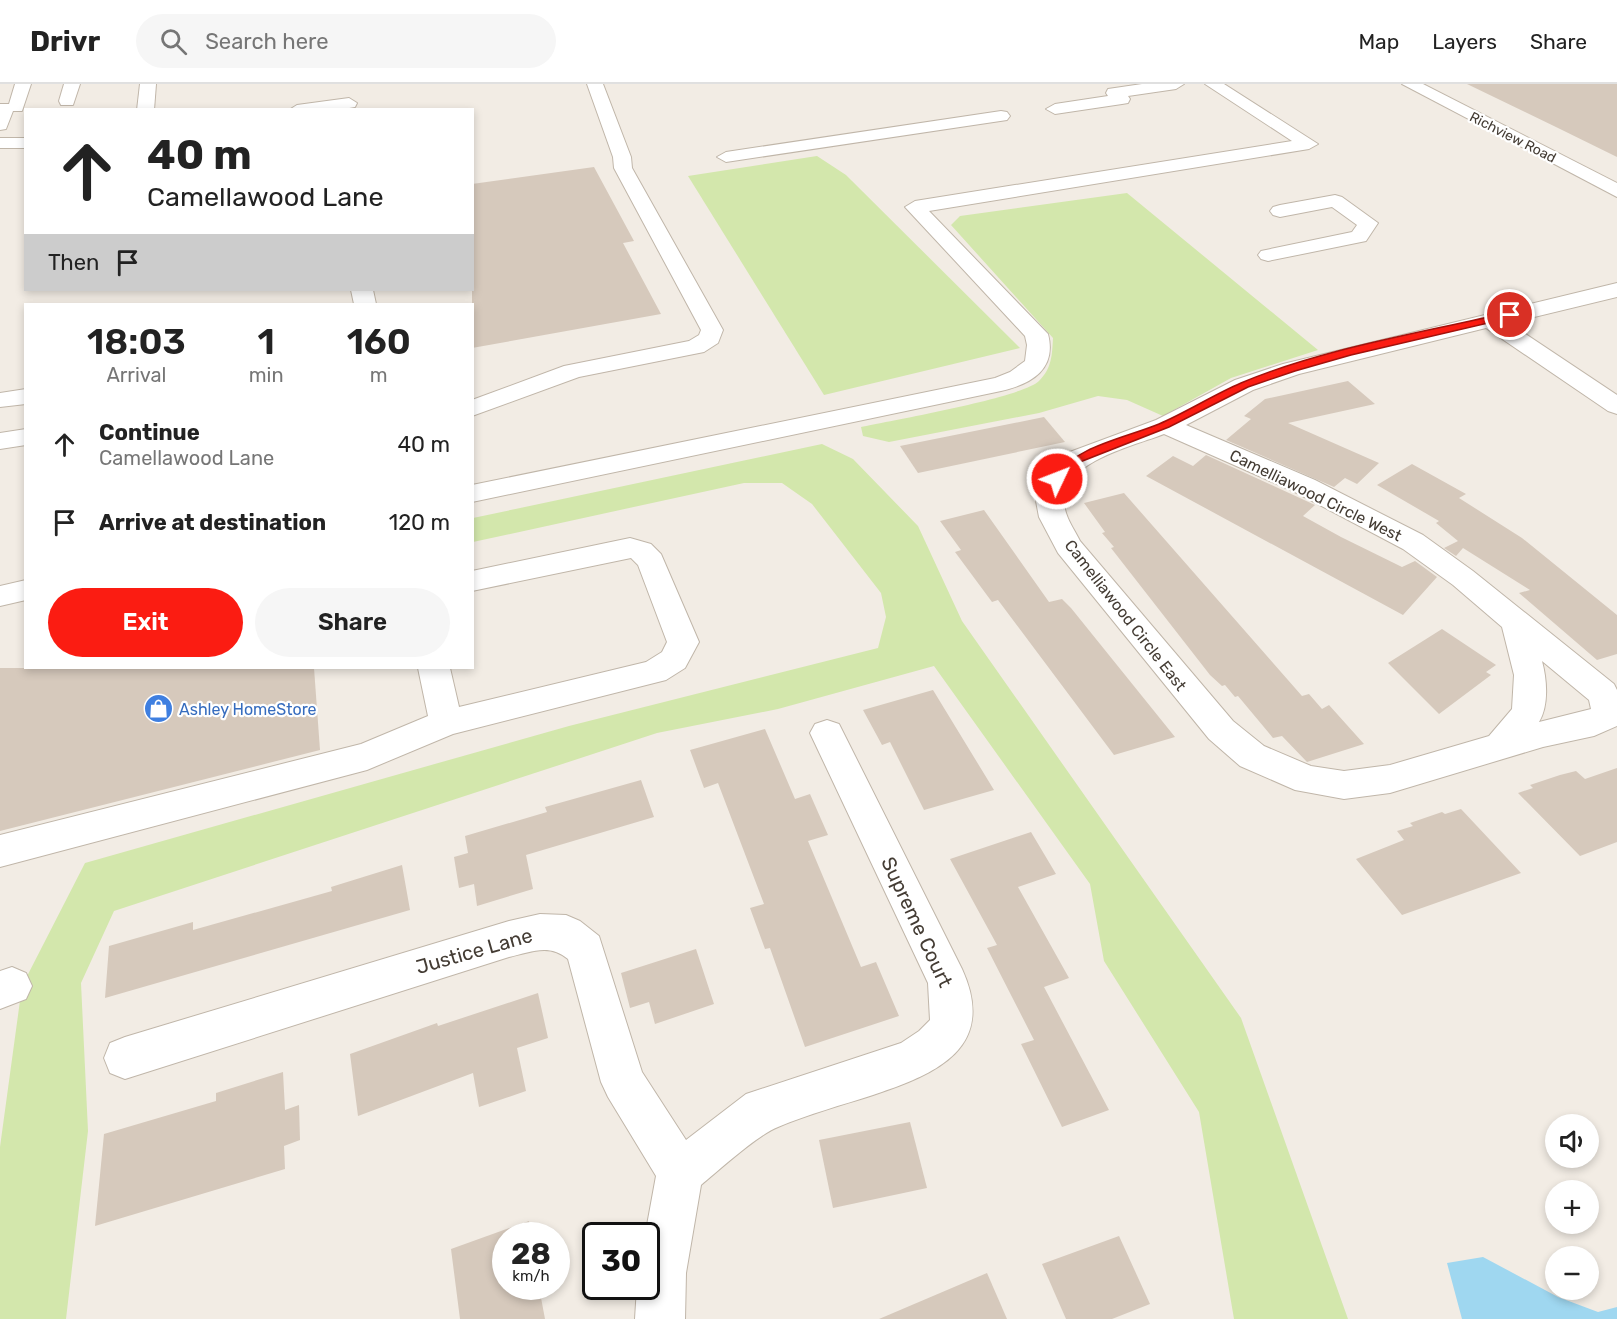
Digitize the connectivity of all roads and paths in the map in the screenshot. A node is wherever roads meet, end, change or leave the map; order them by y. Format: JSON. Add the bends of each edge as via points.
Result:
{"nodes":[{"id":1,"x":23,"y":84,"type":"edge"},
{"id":2,"x":72,"y":84,"type":"edge"},
{"id":3,"x":148,"y":84,"type":"edge"},
{"id":4,"x":595,"y":84,"type":"edge"},
{"id":5,"x":1176,"y":84,"type":"edge"},
{"id":6,"x":1213,"y":84,"type":"edge"},
{"id":7,"x":1410,"y":84,"type":"edge"},
{"id":8,"x":346,"y":85,"type":"edge"},
{"id":9,"x":67,"y":101,"type":"dead end"},
{"id":10,"x":348,"y":106,"type":"edge"},
{"id":11,"x":8,"y":108,"type":"edge"},
{"id":12,"x":145,"y":108,"type":"edge"},
{"id":13,"x":322,"y":108,"type":"edge"},
{"id":14,"x":1055,"y":109,"type":"dead end"},
{"id":15,"x":1001,"y":116,"type":"dead end"},
{"id":16,"x":0,"y":125,"type":"edge"},
{"id":17,"x":24,"y":142,"type":"edge"},
{"id":18,"x":3,"y":144,"type":"edge"},
{"id":19,"x":726,"y":156,"type":"dead end"},
{"id":20,"x":0,"y":164,"type":"edge"},
{"id":21,"x":1617,"y":191,"type":"edge"},
{"id":22,"x":1280,"y":211,"type":"dead end"},
{"id":23,"x":1268,"y":255,"type":"dead end"},
{"id":24,"x":1617,"y":290,"type":"edge"},
{"id":25,"x":1489,"y":320,"type":"junction"},
{"id":26,"x":24,"y":396,"type":"edge"},
{"id":27,"x":0,"y":400,"type":"edge"},
{"id":28,"x":1617,"y":406,"type":"edge"},
{"id":29,"x":474,"y":408,"type":"edge"},
{"id":30,"x":1165,"y":425,"type":"junction"},
{"id":31,"x":24,"y":437,"type":"edge"},
{"id":32,"x":0,"y":441,"type":"edge"},
{"id":33,"x":474,"y":494,"type":"edge"},
{"id":34,"x":474,"y":581,"type":"edge"},
{"id":35,"x":24,"y":590,"type":"edge"},
{"id":36,"x":0,"y":596,"type":"edge"},
{"id":37,"x":1516,"y":621,"type":"junction"},
{"id":38,"x":434,"y":669,"type":"edge"},
{"id":39,"x":446,"y":723,"type":"junction"},
{"id":40,"x":827,"y":733,"type":"dead end"},
{"id":41,"x":1502,"y":746,"type":"junction"},
{"id":42,"x":1273,"y":766,"type":"joint"},
{"id":43,"x":0,"y":851,"type":"edge"},
{"id":44,"x":125,"y":1058,"type":"dead end"},
{"id":45,"x":680,"y":1172,"type":"junction"},
{"id":46,"x":660,"y":1319,"type":"edge"}],
"edges":[{"from":1,"to":11,"type":"street"},
{"from":2,"to":9,"type":"street"},
{"from":3,"to":12,"type":"street"},
{"from":4,"to":29,"type":"street","via":[[623,168],[712,330],[710,338],[696,347],[573,371]]},
{"from":5,"to":14,"type":"street","via":[[1114,93],[1122,99]]},
{"from":6,"to":33,"type":"street","via":[[1309,144],[915,207],[1036,334],[1039,357],[1018,378]]},
{"from":7,"to":21,"type":"street","name":"Richview Road"},
{"from":8,"to":10,"type":"street"},
{"from":10,"to":13,"type":"street"},
{"from":11,"to":16,"type":"street"},
{"from":15,"to":19,"type":"street"},
{"from":17,"to":18,"type":"street"},
{"from":18,"to":20,"type":"street"},
{"from":22,"to":23,"type":"street","via":[[1335,201],[1368,223],[1359,237]]},
{"from":24,"to":25,"type":"street","name":"Camelliawood Circle East"},
{"from":25,"to":28,"type":"street"},
{"from":25,"to":30,"type":"street","name":"Camelliawood Circle East","via":[[1291,369],[1244,385]]},
{"from":26,"to":27,"type":"street"},
{"from":30,"to":37,"type":"street","name":"Camelliawood Circle West","via":[[1362,513],[1413,542]]},
{"from":30,"to":42,"type":"street","name":"Camelliawood Circle East","via":[[1076,459],[1057,479],[1050,501],[1053,518],[1068,546],[1191,698],[1252,756]]},
{"from":31,"to":32,"type":"street"},
{"from":34,"to":39,"type":"street","via":[[630,548],[651,561],[683,642],[674,660],[655,672]]},
{"from":35,"to":36,"type":"street"},
{"from":37,"to":41,"type":"street","via":[[1530,675],[1528,712]]},
{"from":37,"to":41,"type":"street","name":"Camelliawood Circle West","via":[[1602,693],[1608,715],[1594,723]]},
{"from":38,"to":39,"type":"street"},
{"from":39,"to":43,"type":"street","via":[[367,756]]},
{"from":40,"to":45,"type":"street","name":"Supreme Court","via":[[948,982],[954,1009],[946,1035],[911,1061],[762,1110]]},
{"from":41,"to":42,"type":"street","name":"Camelliawood Circle West","via":[[1390,779],[1344,785],[1307,780]]},
{"from":44,"to":45,"type":"street","name":"Justice Lane","via":[[509,939],[540,932],[566,933],[585,949],[622,1082]]},
{"from":45,"to":46,"type":"street","via":[[662,1273]]}]}
